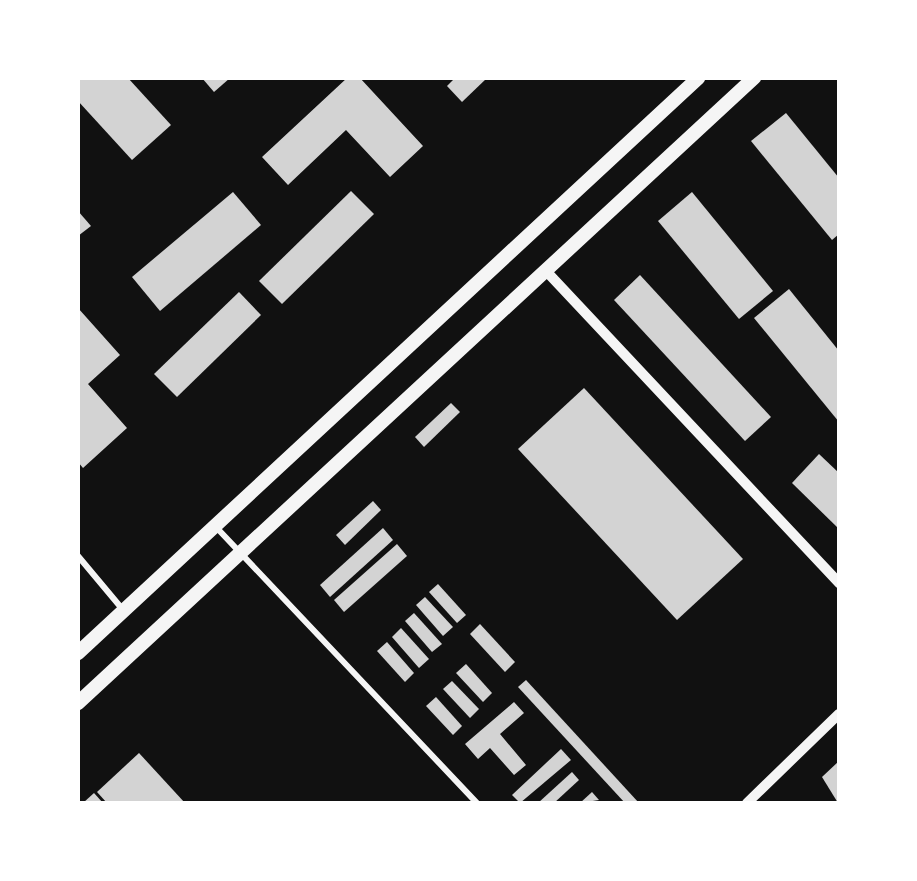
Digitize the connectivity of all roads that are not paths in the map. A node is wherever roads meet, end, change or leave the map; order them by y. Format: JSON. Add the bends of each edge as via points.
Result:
{"nodes":[{"id":1,"x":698,"y":78,"type":"edge"},
{"id":2,"x":754,"y":78,"type":"edge"},
{"id":3,"x":547,"y":272,"type":"junction"},
{"id":4,"x":215,"y":526,"type":"junction"},
{"id":5,"x":78,"y":556,"type":"edge"},
{"id":6,"x":243,"y":556,"type":"junction"},
{"id":7,"x":839,"y":583,"type":"edge"},
{"id":8,"x":124,"y":611,"type":"junction"},
{"id":9,"x":78,"y":653,"type":"edge"},
{"id":10,"x":78,"y":703,"type":"edge"},
{"id":11,"x":839,"y":714,"type":"edge"},
{"id":12,"x":477,"y":803,"type":"edge"},
{"id":13,"x":747,"y":803,"type":"edge"}],
"edges":[{"from":1,"to":4,"type":"main road"},
{"from":2,"to":3,"type":"main road"},
{"from":3,"to":6,"type":"main road"},
{"from":3,"to":7,"type":"street"},
{"from":4,"to":6,"type":"street"},
{"from":4,"to":8,"type":"main road"},
{"from":5,"to":8,"type":"street"},
{"from":6,"to":10,"type":"main road"},
{"from":6,"to":12,"type":"street"},
{"from":8,"to":9,"type":"main road"},
{"from":11,"to":13,"type":"street"}]}
